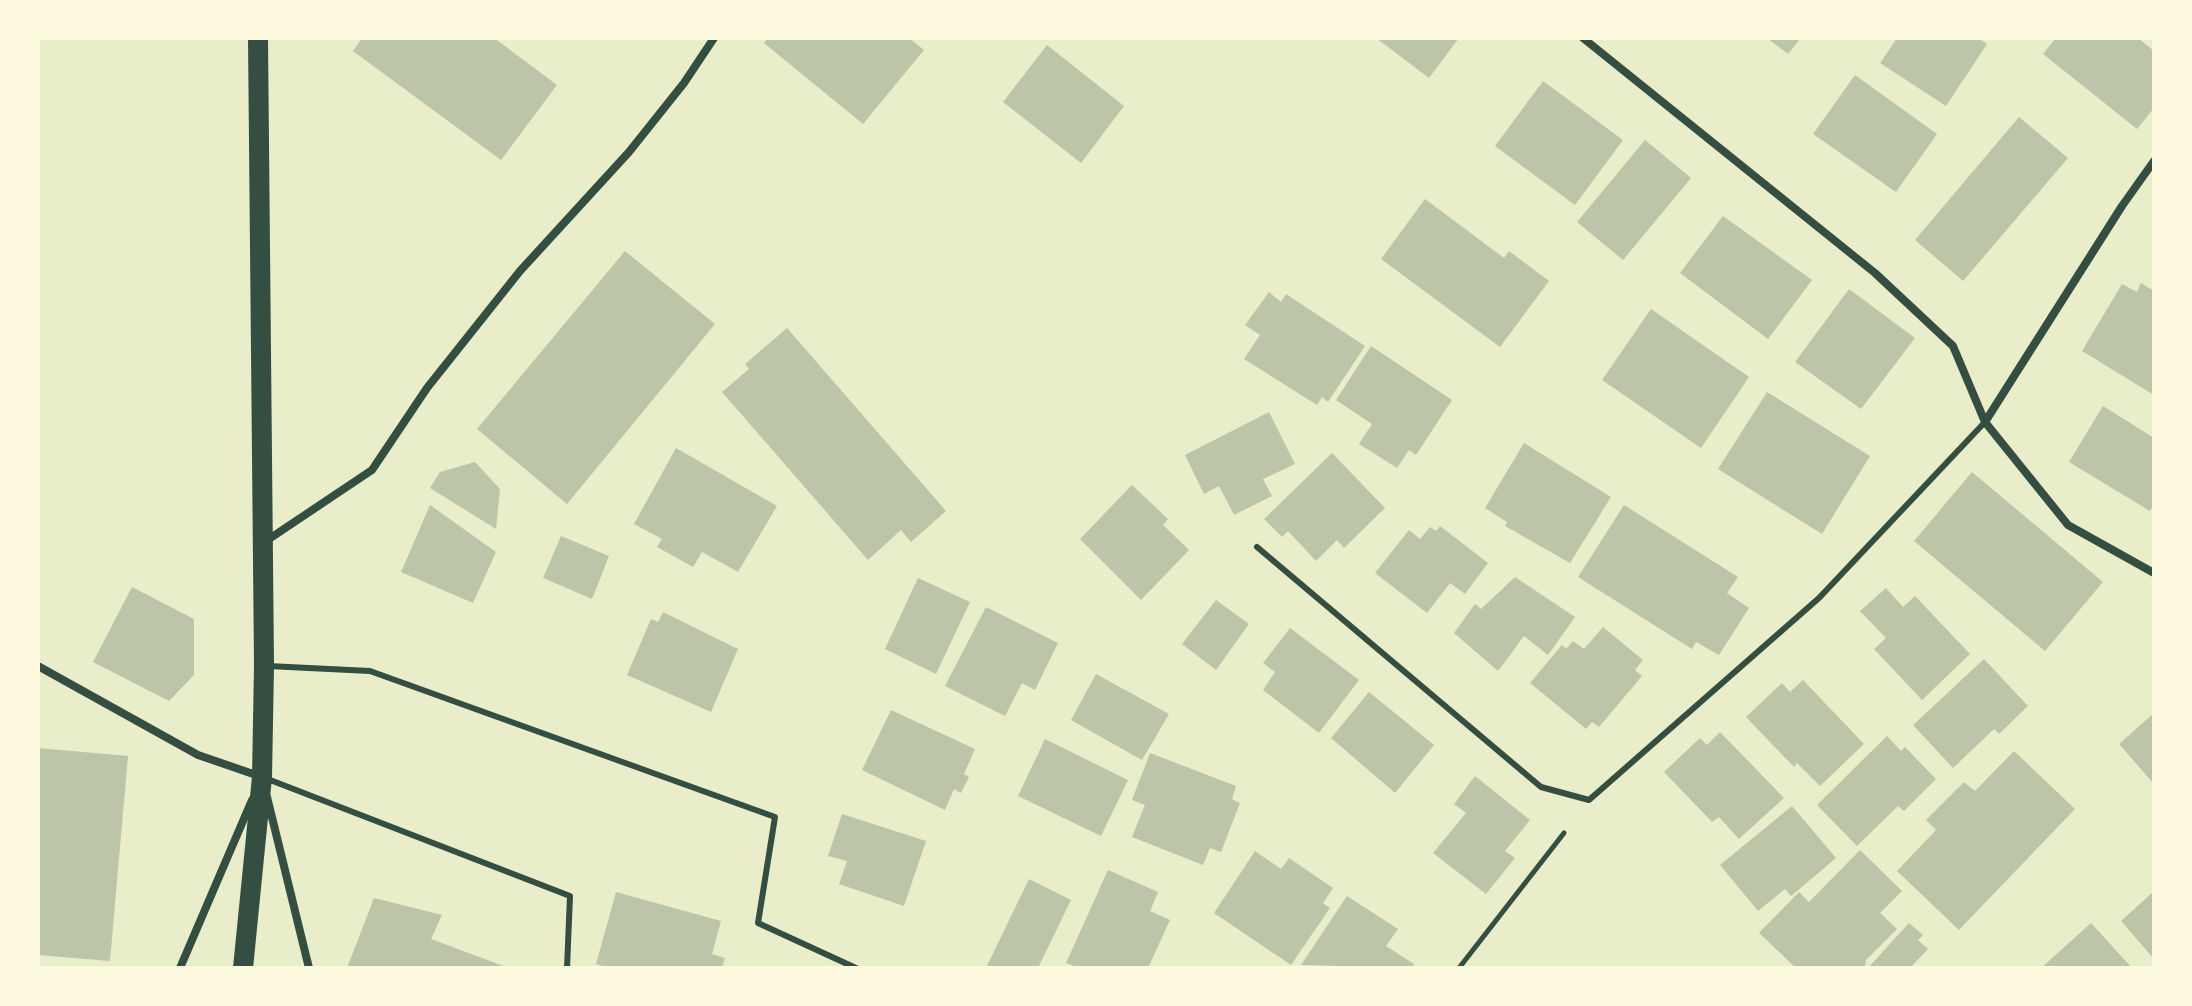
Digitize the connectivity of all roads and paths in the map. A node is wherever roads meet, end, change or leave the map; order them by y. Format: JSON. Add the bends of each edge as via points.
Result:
{"nodes":[{"id":1,"x":258,"y":38,"type":"edge"},
{"id":2,"x":714,"y":38,"type":"edge"},
{"id":3,"x":1583,"y":38,"type":"edge"},
{"id":4,"x":2154,"y":161,"type":"edge"},
{"id":5,"x":1985,"y":422,"type":"junction"},
{"id":6,"x":263,"y":542,"type":"junction"},
{"id":7,"x":1257,"y":547,"type":"dead end"},
{"id":8,"x":2154,"y":573,"type":"edge"},
{"id":9,"x":38,"y":666,"type":"edge"},
{"id":10,"x":264,"y":666,"type":"junction"},
{"id":11,"x":262,"y":777,"type":"junction"},
{"id":12,"x":1589,"y":800,"type":"junction"},
{"id":13,"x":180,"y":968,"type":"edge"},
{"id":14,"x":243,"y":968,"type":"edge"},
{"id":15,"x":309,"y":968,"type":"edge"},
{"id":16,"x":567,"y":968,"type":"edge"},
{"id":17,"x":856,"y":968,"type":"edge"},
{"id":18,"x":1459,"y":968,"type":"edge"}],
"edges":[{"from":1,"to":6,"type":"main road"},
{"from":2,"to":6,"type":"street","via":[[629,152],[520,271],[427,388],[372,470]]},
{"from":3,"to":5,"type":"street","via":[[1875,273],[1953,346]]},
{"from":4,"to":5,"type":"street"},
{"from":5,"to":8,"type":"street","via":[[2068,525]]},
{"from":5,"to":12,"type":"lane","via":[[1819,598]]},
{"from":6,"to":10,"type":"main road"},
{"from":7,"to":12,"type":"lane","via":[[1541,787]]},
{"from":9,"to":11,"type":"street","via":[[198,755]]},
{"from":10,"to":11,"type":"main road"},
{"from":10,"to":17,"type":"lane","via":[[370,671],[775,817],[758,923]]},
{"from":11,"to":13,"type":"street"},
{"from":11,"to":14,"type":"main road"},
{"from":11,"to":15,"type":"street"},
{"from":11,"to":16,"type":"lane","via":[[570,896]]},
{"from":12,"to":18,"type":"path"}]}
